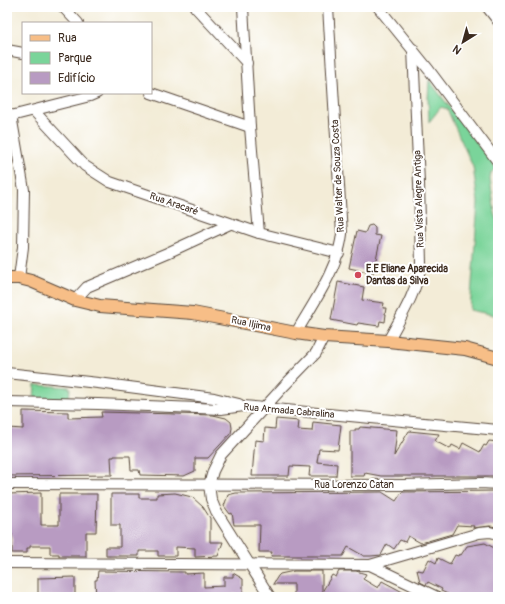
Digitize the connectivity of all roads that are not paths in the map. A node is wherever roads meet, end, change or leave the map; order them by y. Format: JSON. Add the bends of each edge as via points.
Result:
{"nodes":[{"id":1,"x":63,"y":7,"type":"edge"},
{"id":2,"x":196,"y":7,"type":"edge"},
{"id":3,"x":243,"y":7,"type":"edge"},
{"id":4,"x":328,"y":7,"type":"edge"},
{"id":5,"x":378,"y":7,"type":"edge"},
{"id":6,"x":487,"y":7,"type":"edge"},
{"id":7,"x":498,"y":21,"type":"edge"},
{"id":8,"x":77,"y":22,"type":"edge"},
{"id":9,"x":413,"y":49,"type":"junction"},
{"id":10,"x":7,"y":50,"type":"edge"},
{"id":11,"x":22,"y":52,"type":"edge"},
{"id":12,"x":247,"y":63,"type":"junction"},
{"id":13,"x":152,"y":93,"type":"edge"},
{"id":14,"x":95,"y":94,"type":"edge"},
{"id":15,"x":34,"y":111,"type":"junction"},
{"id":16,"x":9,"y":116,"type":"edge"},
{"id":17,"x":250,"y":127,"type":"junction"},
{"id":18,"x":498,"y":162,"type":"edge"},
{"id":19,"x":230,"y":224,"type":"junction"},
{"id":20,"x":259,"y":233,"type":"junction"},
{"id":21,"x":339,"y":253,"type":"junction"},
{"id":22,"x":13,"y":278,"type":"edge"},
{"id":23,"x":75,"y":300,"type":"junction"},
{"id":24,"x":296,"y":333,"type":"junction"},
{"id":25,"x":324,"y":337,"type":"junction"},
{"id":26,"x":388,"y":341,"type":"junction"},
{"id":27,"x":498,"y":358,"type":"edge"},
{"id":28,"x":7,"y":373,"type":"edge"},
{"id":29,"x":7,"y":402,"type":"edge"},
{"id":30,"x":244,"y":406,"type":"junction"},
{"id":31,"x":265,"y":407,"type":"junction"},
{"id":32,"x":498,"y":430,"type":"edge"},
{"id":33,"x":7,"y":484,"type":"edge"},
{"id":34,"x":498,"y":484,"type":"edge"},
{"id":35,"x":210,"y":485,"type":"junction"},
{"id":36,"x":498,"y":534,"type":"edge"},
{"id":37,"x":7,"y":563,"type":"edge"},
{"id":38,"x":250,"y":564,"type":"junction"},
{"id":39,"x":370,"y":565,"type":"junction"},
{"id":40,"x":270,"y":597,"type":"edge"},
{"id":41,"x":437,"y":597,"type":"edge"}],
"edges":[{"from":1,"to":8,"type":"street"},
{"from":2,"to":12,"type":"street"},
{"from":3,"to":12,"type":"street"},
{"from":4,"to":21,"type":"street","name":"Rua Walter de Souza Costa","via":[[342,234]]},
{"from":5,"to":9,"type":"street"},
{"from":6,"to":7,"type":"street"},
{"from":9,"to":18,"type":"street"},
{"from":9,"to":26,"type":"street","name":"Rua Vista Alegre Antiga","via":[[421,264],[413,292]]},
{"from":10,"to":11,"type":"street"},
{"from":12,"to":17,"type":"street"},
{"from":13,"to":17,"type":"street"},
{"from":14,"to":15,"type":"street"},
{"from":15,"to":16,"type":"street"},
{"from":15,"to":19,"type":"street","name":"Rua Aracaré","via":[[85,166],[110,182]]},
{"from":16,"to":22,"type":"street","via":[[24,190],[23,247]]},
{"from":17,"to":20,"type":"street"},
{"from":19,"to":20,"type":"street","name":"Rua Aracaré"},
{"from":19,"to":23,"type":"street","via":[[87,287]]},
{"from":20,"to":21,"type":"street","name":"Rua Aracaré"},
{"from":21,"to":24,"type":"street","name":"Rua Walter de Souza Costa"},
{"from":22,"to":23,"type":"main road","name":"Rua Iljima","via":[[44,286]]},
{"from":23,"to":24,"type":"main road","name":"Rua Iljima","via":[[100,306],[193,313]]},
{"from":24,"to":25,"type":"main road","name":"Rua Iljima"},
{"from":25,"to":26,"type":"main road","name":"Rua Iljima"},
{"from":25,"to":31,"type":"street","via":[[316,353]]},
{"from":26,"to":27,"type":"main road","name":"Rua Iljima","via":[[465,350]]},
{"from":28,"to":30,"type":"street","via":[[214,398]]},
{"from":29,"to":30,"type":"street","name":"Rua Armada Cabralina","via":[[221,409]]},
{"from":30,"to":31,"type":"street","name":"Rua Armada Cabralina"},
{"from":31,"to":32,"type":"street","name":"Rua Armada Cabralina"},
{"from":31,"to":35,"type":"street","via":[[221,455],[213,471]]},
{"from":33,"to":35,"type":"street","name":"Rua Lorenzo Catan"},
{"from":34,"to":35,"type":"street","name":"Rua Lorenzo Catan"},
{"from":35,"to":38,"type":"street","via":[[211,499],[216,511]]},
{"from":36,"to":39,"type":"street","via":[[479,533]]},
{"from":37,"to":38,"type":"street"},
{"from":38,"to":39,"type":"street"},
{"from":38,"to":40,"type":"street"},
{"from":39,"to":41,"type":"street"}]}
